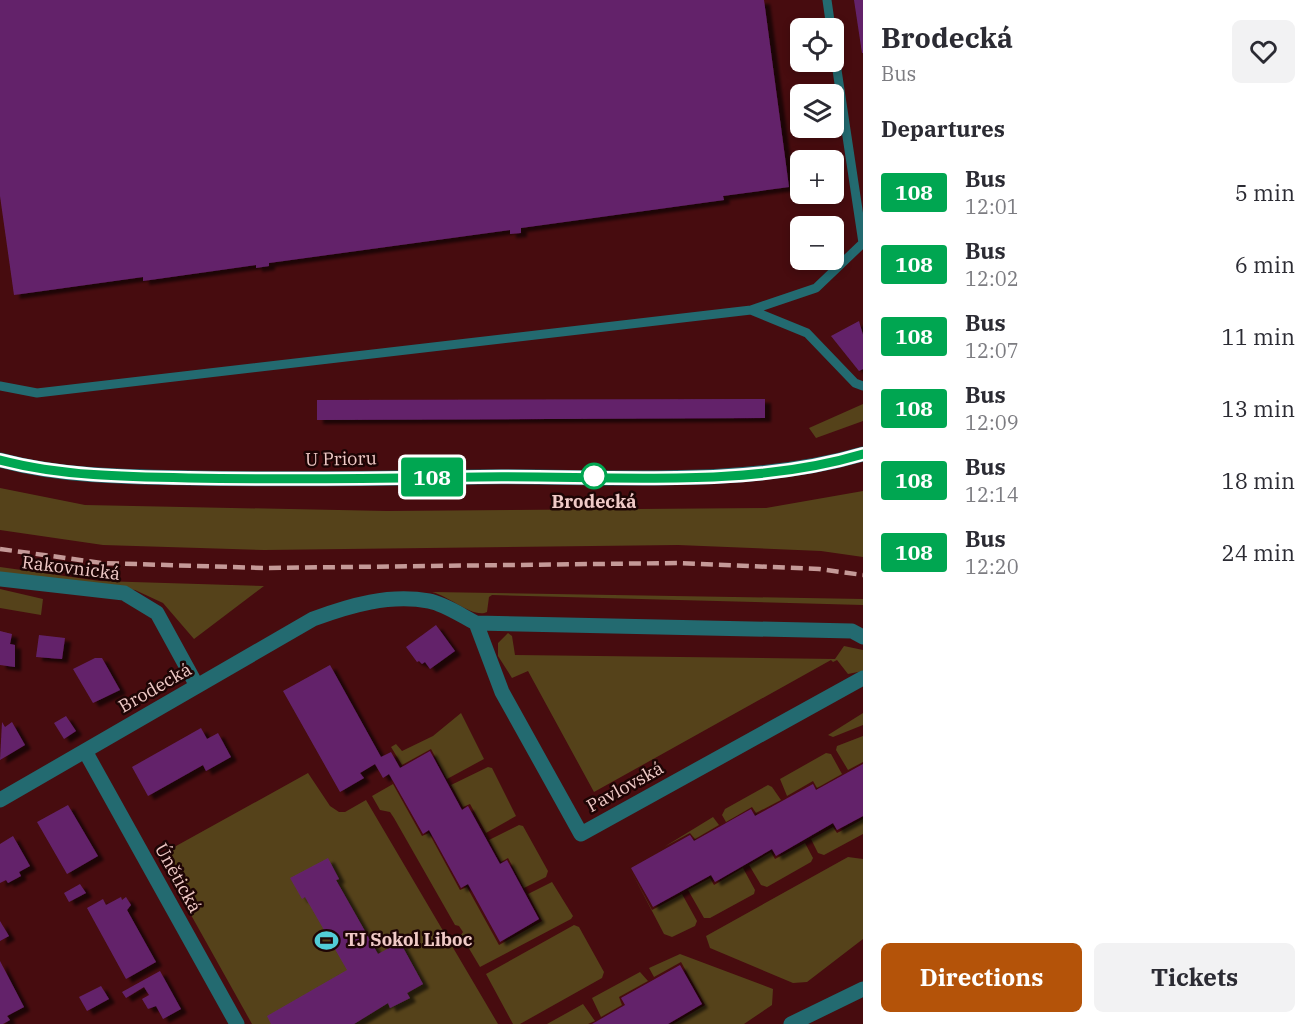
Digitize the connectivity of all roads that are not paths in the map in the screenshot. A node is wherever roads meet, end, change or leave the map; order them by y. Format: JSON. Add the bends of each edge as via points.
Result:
{"nodes":[{"id":1,"x":827,"y":0,"type":"edge"},
{"id":2,"x":830,"y":18,"type":"edge"},
{"id":3,"x":837,"y":72,"type":"edge"},
{"id":4,"x":863,"y":244,"type":"edge"},
{"id":5,"x":751,"y":310,"type":"junction"},
{"id":6,"x":0,"y":386,"type":"edge"},
{"id":7,"x":863,"y":386,"type":"edge"},
{"id":8,"x":863,"y":454,"type":"edge"},
{"id":9,"x":0,"y":460,"type":"edge"},
{"id":10,"x":0,"y":579,"type":"edge"},
{"id":11,"x":476,"y":623,"type":"junction"},
{"id":12,"x":863,"y":637,"type":"edge"},
{"id":13,"x":863,"y":678,"type":"edge"},
{"id":14,"x":197,"y":686,"type":"junction"},
{"id":15,"x":85,"y":751,"type":"junction"},
{"id":16,"x":0,"y":800,"type":"edge"},
{"id":17,"x":863,"y":989,"type":"edge"},
{"id":18,"x":237,"y":1024,"type":"edge"},
{"id":19,"x":791,"y":1024,"type":"edge"}],
"edges":[{"from":1,"to":2,"type":"lane"},
{"from":3,"to":4,"type":"lane"},
{"from":4,"to":5,"type":"lane","via":[[816,288]]},
{"from":5,"to":6,"type":"lane","via":[[38,393]]},
{"from":5,"to":7,"type":"lane","via":[[807,333],[855,383]]},
{"from":8,"to":9,"type":"street","name":"U Prioru","via":[[782,472],[270,480],[130,477],[27,467]]},
{"from":10,"to":14,"type":"street","name":"Rakovnická","via":[[124,593],[157,613]]},
{"from":11,"to":12,"type":"street","name":"Brodecká","via":[[852,631]]},
{"from":11,"to":13,"type":"street","name":"Pavlovská","via":[[502,692],[581,834]]},
{"from":11,"to":14,"type":"street","name":"Brodecká","via":[[430,602],[384,599],[350,605],[313,619]]},
{"from":14,"to":15,"type":"street","name":"Brodecká"},
{"from":15,"to":16,"type":"street","name":"Brodecká"},
{"from":15,"to":18,"type":"street","name":"Únětická"},
{"from":17,"to":19,"type":"street"}]}
